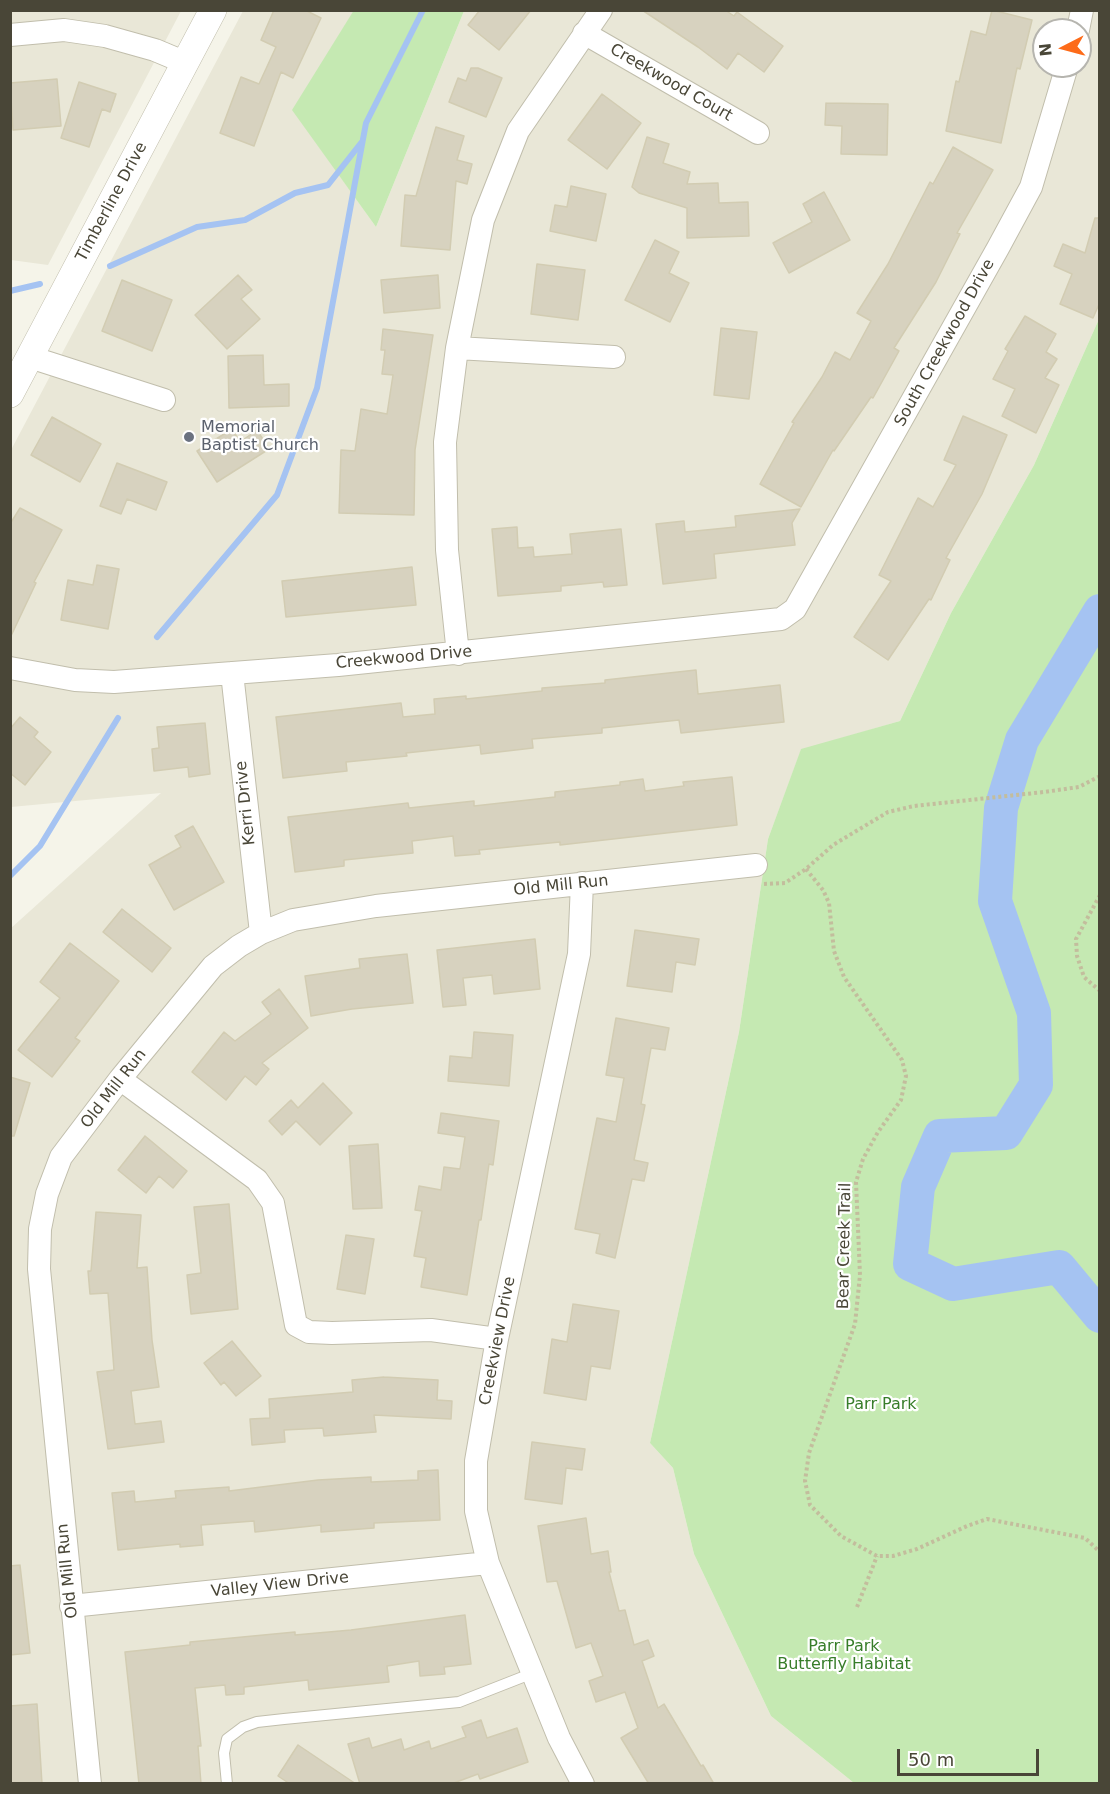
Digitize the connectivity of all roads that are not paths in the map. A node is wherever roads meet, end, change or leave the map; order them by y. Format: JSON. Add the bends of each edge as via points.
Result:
{"nodes":[{"id":1,"x":213,"y":10,"type":"edge"},
{"id":2,"x":601,"y":10,"type":"edge"},
{"id":3,"x":584,"y":33,"type":"junction"},
{"id":4,"x":10,"y":35,"type":"edge"},
{"id":5,"x":186,"y":63,"type":"junction"},
{"id":6,"x":1063,"y":78,"type":"edge"},
{"id":7,"x":758,"y":133,"type":"dead end"},
{"id":8,"x":457,"y":348,"type":"junction"},
{"id":9,"x":30,"y":357,"type":"junction"},
{"id":10,"x":614,"y":357,"type":"dead end"},
{"id":11,"x":10,"y":394,"type":"edge"},
{"id":12,"x":164,"y":400,"type":"dead end"},
{"id":13,"x":795,"y":609,"type":"joint"},
{"id":14,"x":458,"y":654,"type":"junction"},
{"id":15,"x":10,"y":668,"type":"edge"},
{"id":16,"x":232,"y":673,"type":"junction"},
{"id":17,"x":756,"y":865,"type":"road end"},
{"id":18,"x":582,"y":883,"type":"junction"},
{"id":19,"x":261,"y":933,"type":"junction"},
{"id":20,"x":120,"y":1079,"type":"junction"},
{"id":21,"x":497,"y":1339,"type":"junction"},
{"id":22,"x":489,"y":1563,"type":"junction"},
{"id":23,"x":71,"y":1606,"type":"junction"},
{"id":24,"x":533,"y":1673,"type":"junction"},
{"id":25,"x":580,"y":1783,"type":"edge"},
{"id":26,"x":90,"y":1784,"type":"edge"},
{"id":27,"x":228,"y":1784,"type":"edge"}],
"edges":[{"from":1,"to":5,"type":"street","name":"Timberline Drive"},
{"from":2,"to":3,"type":"street"},
{"from":3,"to":7,"type":"street","name":"Creekwood Court"},
{"from":3,"to":8,"type":"street","via":[[518,131],[483,220]]},
{"from":4,"to":5,"type":"street","via":[[64,30],[105,36]]},
{"from":5,"to":9,"type":"street","name":"Timberline Drive"},
{"from":6,"to":13,"type":"street","name":"South Creekwood Drive","via":[[1031,187]]},
{"from":8,"to":10,"type":"street"},
{"from":8,"to":14,"type":"street","via":[[445,442],[447,550]]},
{"from":9,"to":11,"type":"street","name":"Timberline Drive"},
{"from":9,"to":12,"type":"street"},
{"from":13,"to":14,"type":"street","name":"Creekwood Drive","via":[[781,619]]},
{"from":14,"to":16,"type":"street","name":"Creekwood Drive"},
{"from":15,"to":16,"type":"street","name":"Creekwood Drive","via":[[75,680],[114,682]]},
{"from":16,"to":19,"type":"street","name":"Kerri Drive"},
{"from":17,"to":18,"type":"street","name":"Old Mill Run"},
{"from":18,"to":19,"type":"street","name":"Old Mill Run","via":[[376,906],[293,920]]},
{"from":18,"to":21,"type":"street","name":"Creekview Drive","via":[[579,954]]},
{"from":19,"to":20,"type":"street","name":"Old Mill Run","via":[[213,966]]},
{"from":20,"to":21,"type":"street","via":[[256,1180],[273,1203],[296,1325],[309,1332],[431,1330]]},
{"from":20,"to":23,"type":"street","name":"Old Mill Run","via":[[61,1157],[47,1194],[40,1229],[39,1269]]},
{"from":21,"to":22,"type":"street","name":"Creekview Drive","via":[[476,1461],[476,1511]]},
{"from":22,"to":23,"type":"street","name":"Valley View Drive"},
{"from":22,"to":24,"type":"street","name":"Creekview Drive"},
{"from":23,"to":26,"type":"street","name":"Old Mill Run"},
{"from":24,"to":25,"type":"street","name":"Creekview Drive"},
{"from":24,"to":27,"type":"lane","via":[[459,1702],[257,1722],[243,1727],[227,1739],[224,1753]]}]}
